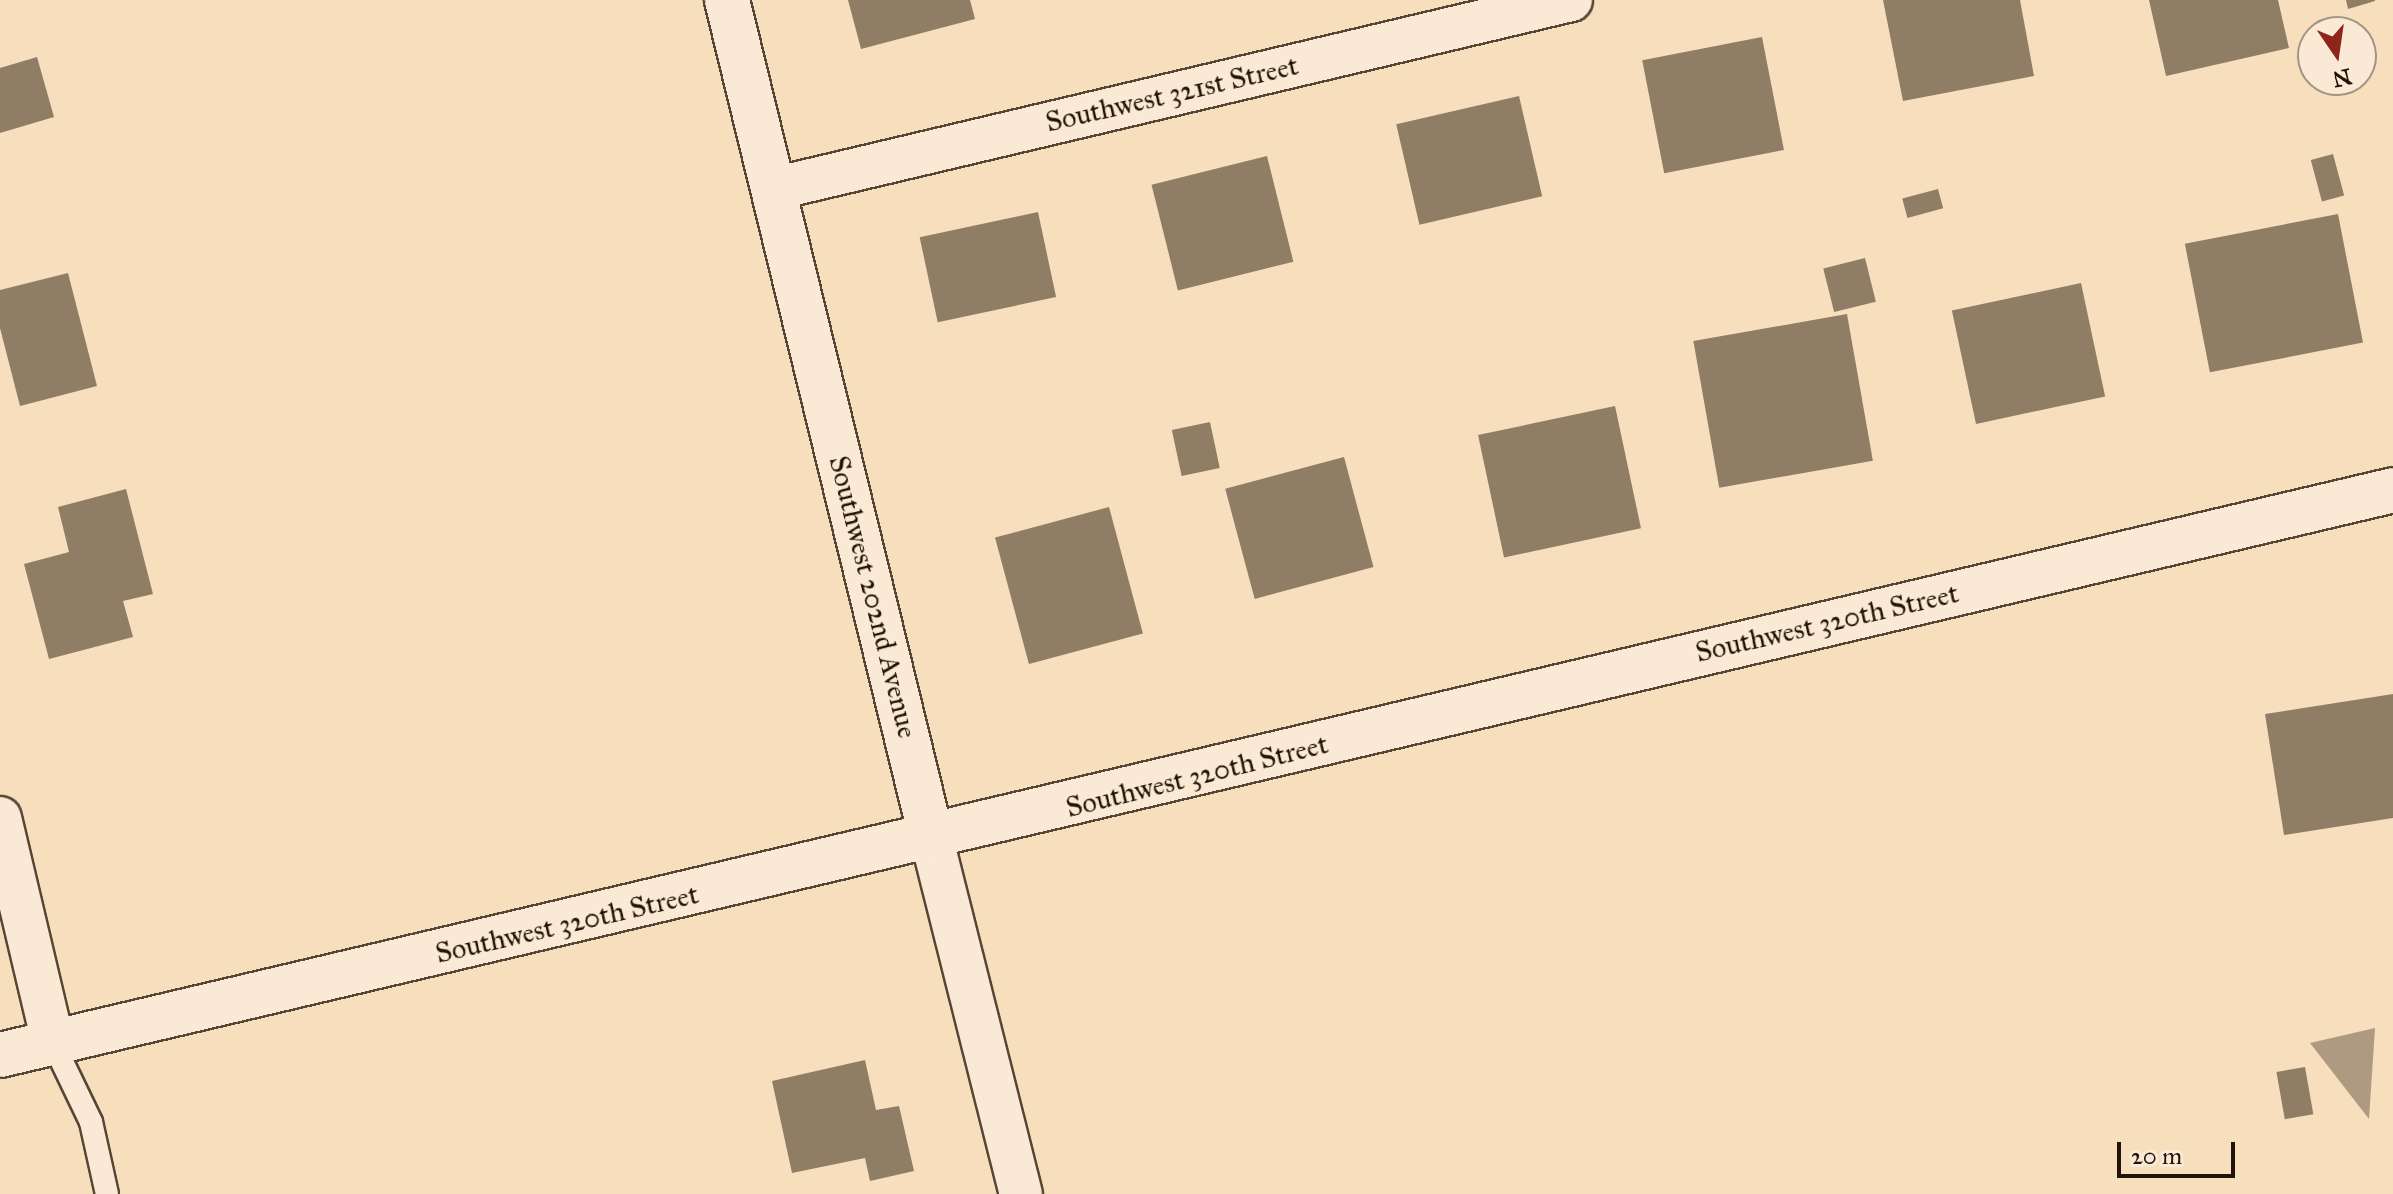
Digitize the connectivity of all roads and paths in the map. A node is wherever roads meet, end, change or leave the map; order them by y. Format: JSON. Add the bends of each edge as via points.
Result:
{"nodes":[{"id":1,"x":727,"y":0,"type":"edge"},
{"id":2,"x":1571,"y":0,"type":"edge"},
{"id":3,"x":1426,"y":17,"type":"edge"},
{"id":4,"x":773,"y":189,"type":"junction"},
{"id":5,"x":2393,"y":490,"type":"edge"},
{"id":6,"x":0,"y":818,"type":"edge"},
{"id":7,"x":932,"y":840,"type":"junction"},
{"id":8,"x":53,"y":1043,"type":"junction"},
{"id":9,"x":0,"y":1055,"type":"edge"},
{"id":10,"x":107,"y":1194,"type":"edge"},
{"id":11,"x":1021,"y":1194,"type":"edge"}],
"edges":[{"from":1,"to":4,"type":"street","name":"Southwest 202nd Avenue"},
{"from":2,"to":3,"type":"street","name":"Southwest 321st Street"},
{"from":3,"to":4,"type":"street","name":"Southwest 321st Street"},
{"from":4,"to":7,"type":"street","name":"Southwest 202nd Avenue"},
{"from":5,"to":7,"type":"street","name":"Southwest 320th Street"},
{"from":6,"to":8,"type":"street"},
{"from":7,"to":8,"type":"street","name":"Southwest 320th Street"},
{"from":7,"to":11,"type":"street","name":"Southwest 202nd Avenue"},
{"from":8,"to":9,"type":"street","name":"Southwest 320th Street"},
{"from":8,"to":10,"type":"lane","via":[[91,1122]]}]}
